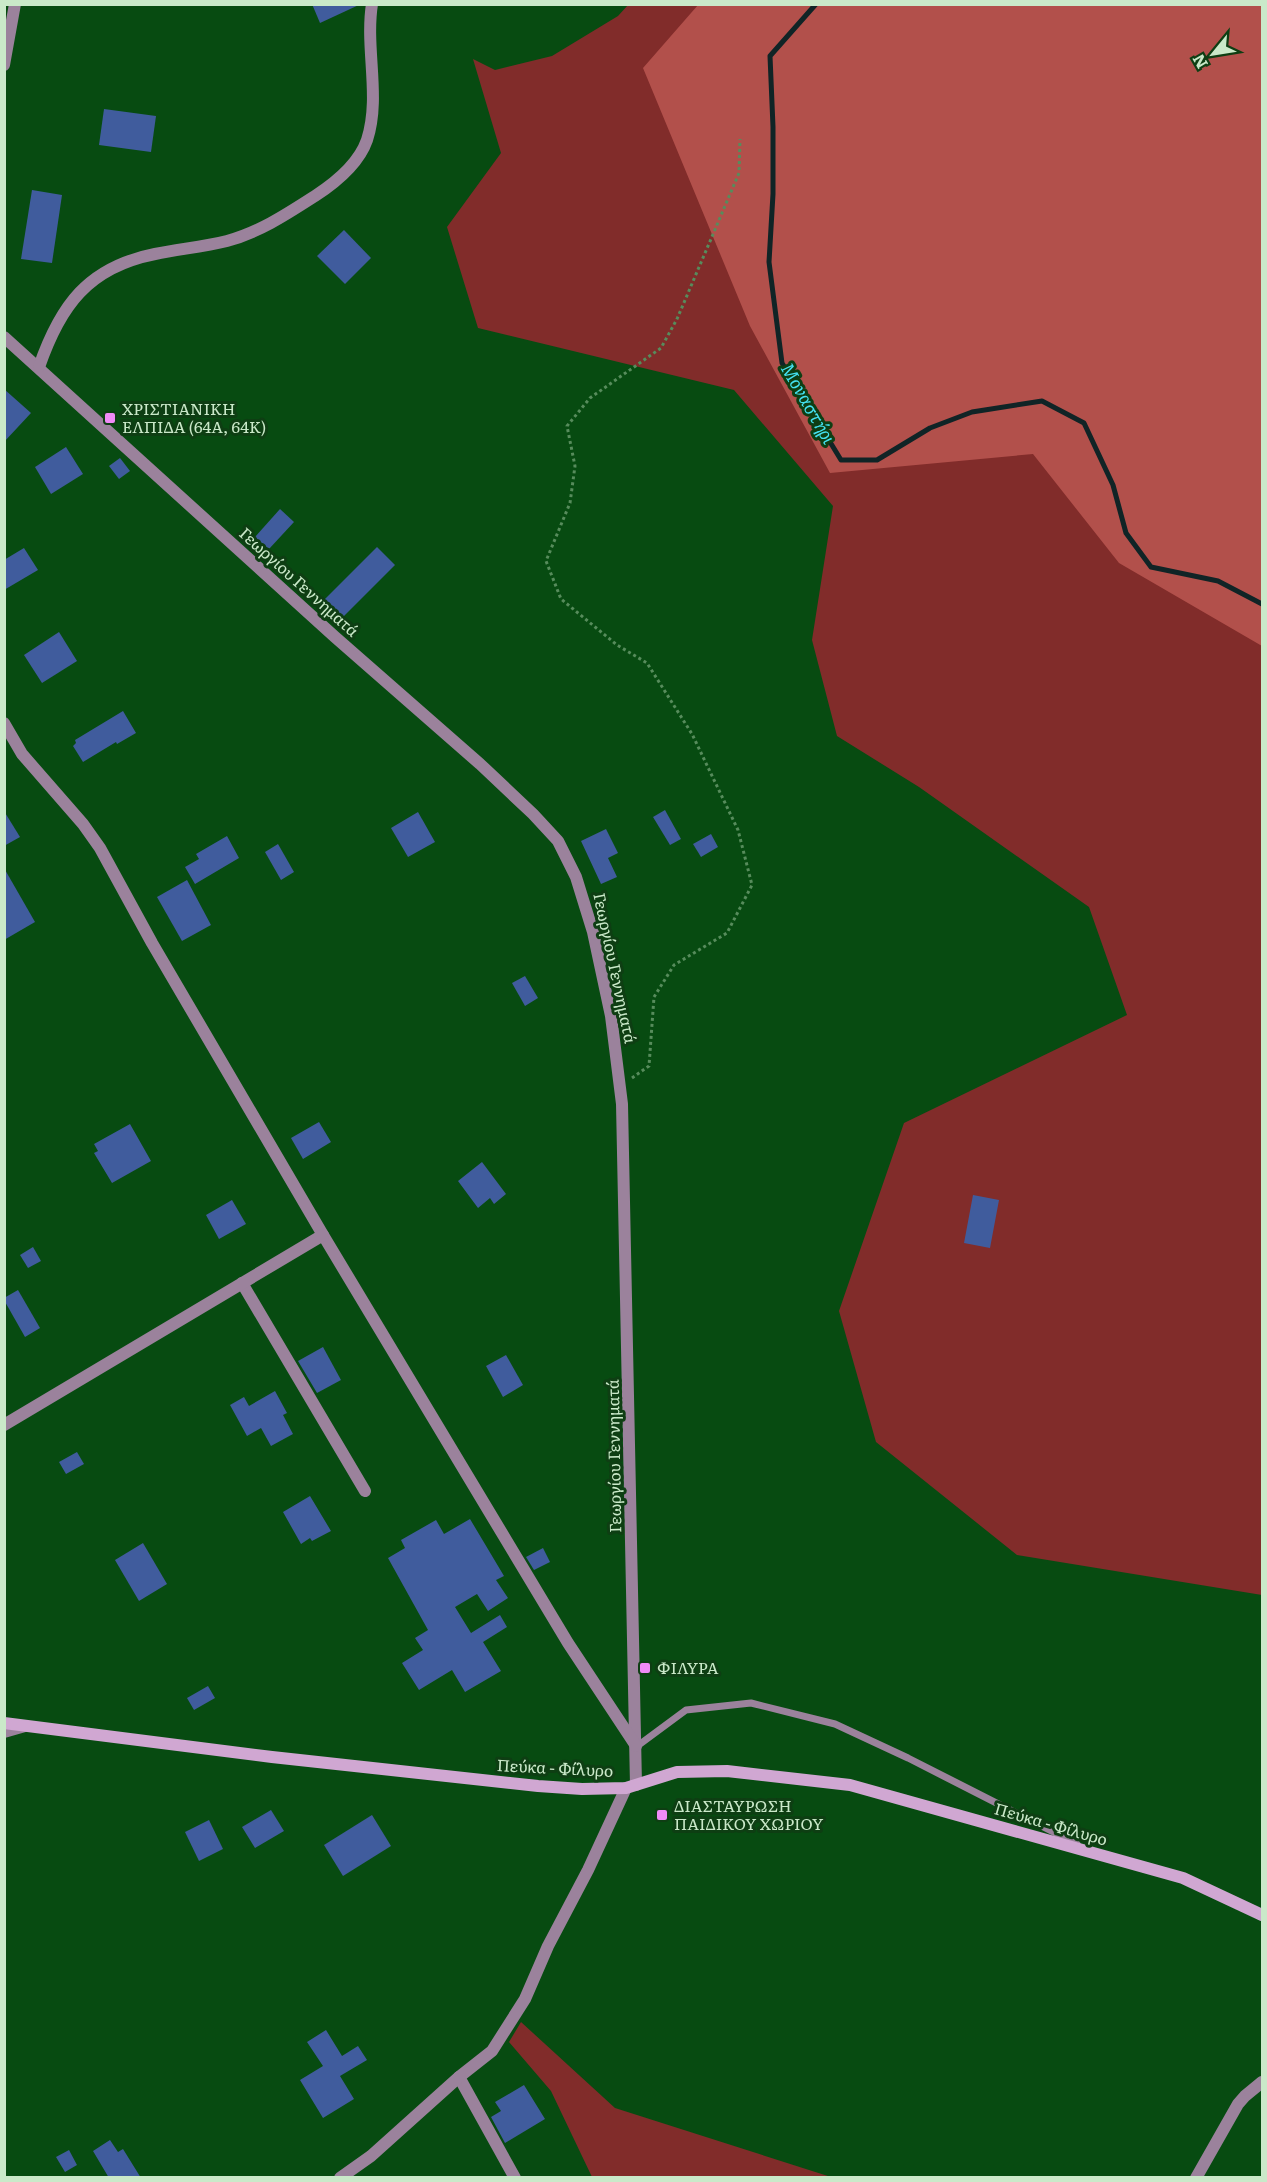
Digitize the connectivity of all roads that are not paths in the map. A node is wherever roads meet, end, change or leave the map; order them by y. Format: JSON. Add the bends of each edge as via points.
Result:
{"nodes":[{"id":1,"x":15,"y":4,"type":"edge"},
{"id":2,"x":372,"y":4,"type":"edge"},
{"id":3,"x":4,"y":65,"type":"edge"},
{"id":4,"x":4,"y":337,"type":"edge"},
{"id":5,"x":39,"y":367,"type":"junction"},
{"id":6,"x":4,"y":723,"type":"edge"},
{"id":7,"x":9,"y":746,"type":"edge"},
{"id":8,"x":323,"y":1235,"type":"junction"},
{"id":9,"x":242,"y":1283,"type":"junction"},
{"id":10,"x":4,"y":1425,"type":"edge"},
{"id":11,"x":365,"y":1491,"type":"dead end"},
{"id":12,"x":4,"y":1723,"type":"edge"},
{"id":13,"x":26,"y":1726,"type":"junction"},
{"id":14,"x":4,"y":1732,"type":"edge"},
{"id":15,"x":636,"y":1747,"type":"junction"},
{"id":16,"x":631,"y":1786,"type":"junction"},
{"id":17,"x":1098,"y":1855,"type":"junction"},
{"id":18,"x":1263,"y":1915,"type":"edge"},
{"id":19,"x":459,"y":2077,"type":"junction"},
{"id":20,"x":1263,"y":2082,"type":"edge"},
{"id":21,"x":340,"y":2178,"type":"edge"},
{"id":22,"x":515,"y":2178,"type":"edge"},
{"id":23,"x":1196,"y":2178,"type":"edge"}],
"edges":[{"from":1,"to":3,"type":"street"},
{"from":2,"to":5,"type":"street","via":[[370,128],[363,148],[350,166],[320,193],[264,227],[228,240],[139,258],[101,274],[65,309]]},
{"from":4,"to":5,"type":"street","name":"Γεωργίου Γεννηματά"},
{"from":5,"to":15,"type":"street","name":"Γεωργίου Γεννηματά","via":[[480,764],[553,836],[573,870],[590,921],[611,1016],[620,1086]]},
{"from":6,"to":7,"type":"street"},
{"from":7,"to":8,"type":"street","via":[[83,824],[100,849]]},
{"from":8,"to":9,"type":"street"},
{"from":8,"to":15,"type":"street","via":[[568,1643]]},
{"from":9,"to":10,"type":"street"},
{"from":9,"to":11,"type":"street"},
{"from":12,"to":13,"type":"main road","name":"Πεύκα - Φίλυρο"},
{"from":13,"to":14,"type":"street"},
{"from":13,"to":16,"type":"main road","name":"Πεύκα - Φίλυρο","via":[[517,1784],[582,1789]]},
{"from":15,"to":16,"type":"street","name":"Γεωργίου Γεννηματά"},
{"from":15,"to":17,"type":"lane","via":[[686,1710],[751,1703],[835,1724]]},
{"from":16,"to":17,"type":"main road","name":"Πεύκα - Φίλυρο","via":[[677,1772],[727,1771],[850,1785]]},
{"from":16,"to":19,"type":"street","via":[[525,1998],[492,2051]]},
{"from":17,"to":18,"type":"main road","name":"Πεύκα - Φίλυρο","via":[[1183,1878]]},
{"from":19,"to":21,"type":"street","via":[[371,2156]]},
{"from":19,"to":22,"type":"street"},
{"from":20,"to":23,"type":"street","via":[[1238,2104]]}]}
